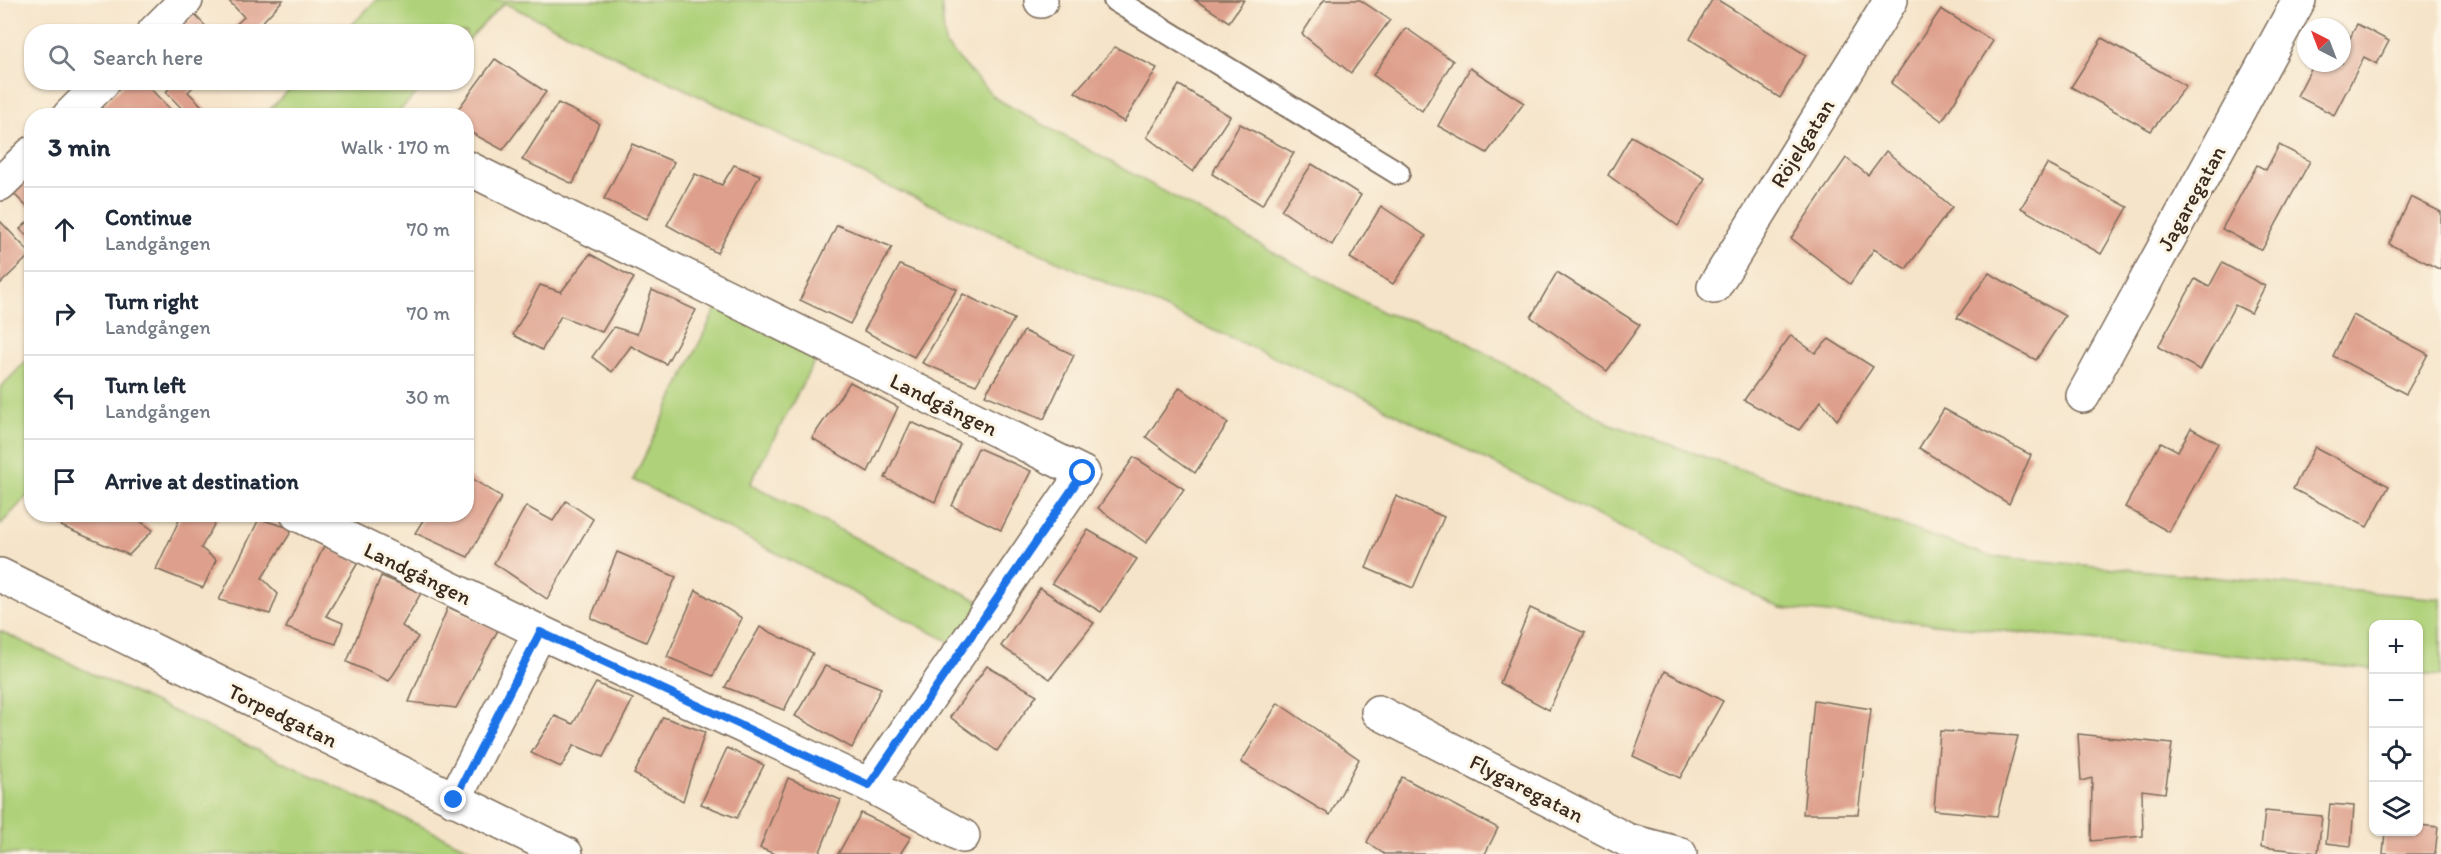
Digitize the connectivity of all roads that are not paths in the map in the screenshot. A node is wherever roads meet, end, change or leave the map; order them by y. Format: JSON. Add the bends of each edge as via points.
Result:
{"nodes":[{"id":1,"x":186,"y":0,"type":"edge"},
{"id":2,"x":1114,"y":0,"type":"edge"},
{"id":3,"x":1891,"y":0,"type":"edge"},
{"id":4,"x":2299,"y":0,"type":"edge"},
{"id":5,"x":162,"y":24,"type":"edge"},
{"id":6,"x":95,"y":90,"type":"edge"},
{"id":7,"x":77,"y":108,"type":"edge"},
{"id":8,"x":24,"y":161,"type":"edge"},
{"id":9,"x":474,"y":171,"type":"edge"},
{"id":10,"x":1398,"y":173,"type":"dead end"},
{"id":11,"x":0,"y":184,"type":"edge"},
{"id":12,"x":1714,"y":287,"type":"dead end"},
{"id":13,"x":2083,"y":396,"type":"dead end"},
{"id":14,"x":313,"y":522,"type":"edge"},
{"id":15,"x":0,"y":574,"type":"edge"},
{"id":16,"x":540,"y":632,"type":"junction"},
{"id":17,"x":1378,"y":712,"type":"dead end"},
{"id":18,"x":869,"y":785,"type":"junction"},
{"id":19,"x":454,"y":800,"type":"junction"},
{"id":20,"x":963,"y":836,"type":"dead end"},
{"id":21,"x":566,"y":854,"type":"edge"},
{"id":22,"x":1680,"y":854,"type":"edge"}],
"edges":[{"from":1,"to":5,"type":"street"},
{"from":2,"to":10,"type":"lane"},
{"from":3,"to":12,"type":"street","name":"Röjelgatan"},
{"from":4,"to":13,"type":"street","name":"Jagaregatan"},
{"from":6,"to":7,"type":"street"},
{"from":8,"to":11,"type":"street"},
{"from":9,"to":18,"type":"street","name":"Landgången","via":[[1083,473]]},
{"from":14,"to":16,"type":"street","name":"Landgången"},
{"from":15,"to":19,"type":"street","name":"Torpedgatan"},
{"from":16,"to":18,"type":"street","name":"Landgången"},
{"from":16,"to":19,"type":"street"},
{"from":17,"to":22,"type":"street","name":"Flygaregatan","via":[[1627,840]]},
{"from":18,"to":20,"type":"street","name":"Landgången"},
{"from":19,"to":21,"type":"street","name":"Torpedgatan"}]}
